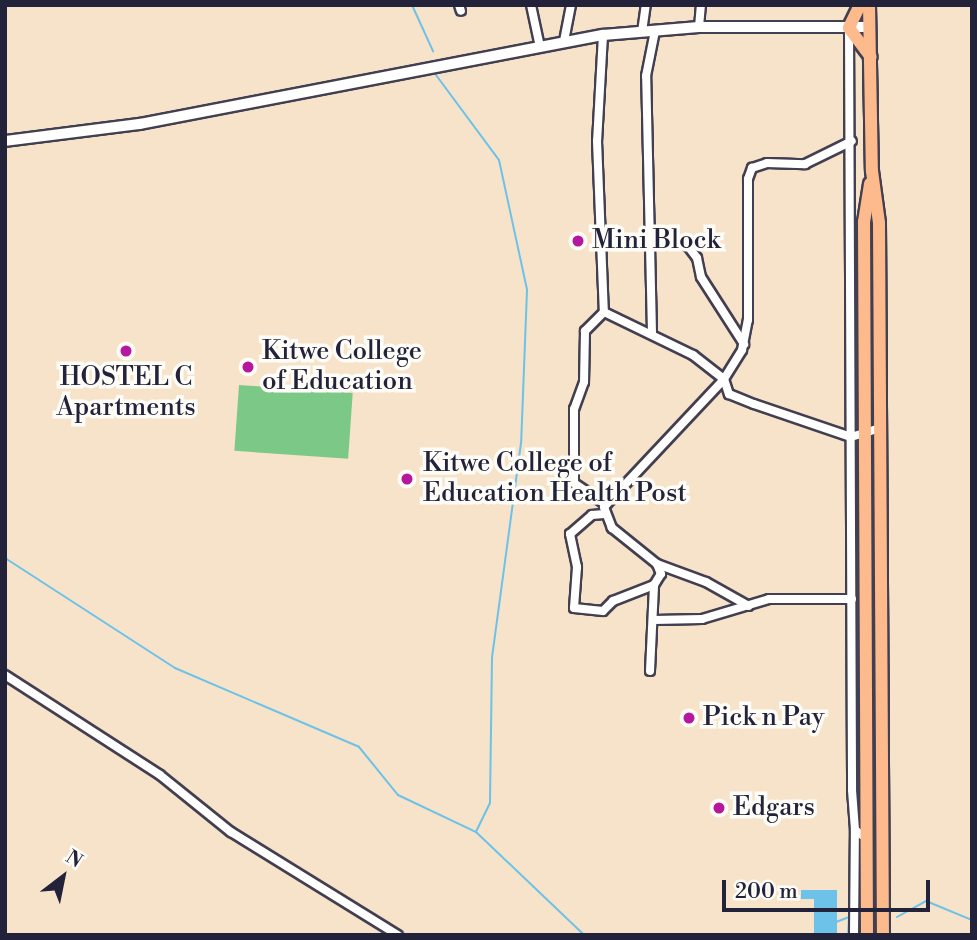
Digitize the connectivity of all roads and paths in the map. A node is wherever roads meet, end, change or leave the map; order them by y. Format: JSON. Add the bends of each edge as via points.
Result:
{"nodes":[{"id":1,"x":531,"y":5,"type":"edge"},
{"id":2,"x":571,"y":5,"type":"edge"},
{"id":3,"x":646,"y":5,"type":"edge"},
{"id":4,"x":701,"y":5,"type":"edge"},
{"id":5,"x":860,"y":5,"type":"edge"},
{"id":6,"x":869,"y":5,"type":"edge"},
{"id":7,"x":699,"y":27,"type":"junction"},
{"id":8,"x":870,"y":27,"type":"junction"},
{"id":9,"x":849,"y":29,"type":"junction"},
{"id":10,"x":654,"y":31,"type":"junction"},
{"id":11,"x":642,"y":32,"type":"junction"},
{"id":12,"x":603,"y":36,"type":"junction"},
{"id":13,"x":564,"y":41,"type":"junction"},
{"id":14,"x":540,"y":47,"type":"junction"},
{"id":15,"x":872,"y":57,"type":"junction"},
{"id":16,"x":5,"y":141,"type":"edge"},
{"id":17,"x":852,"y":141,"type":"junction"},
{"id":18,"x":872,"y":171,"type":"junction"},
{"id":19,"x":674,"y":240,"type":"dead end"},
{"id":20,"x":604,"y":312,"type":"junction"},
{"id":21,"x":652,"y":333,"type":"junction"},
{"id":22,"x":744,"y":344,"type":"junction"},
{"id":23,"x":724,"y":379,"type":"junction"},
{"id":24,"x":881,"y":428,"type":"junction"},
{"id":25,"x":866,"y":433,"type":"junction"},
{"id":26,"x":851,"y":437,"type":"junction"},
{"id":27,"x":604,"y":509,"type":"junction"},
{"id":28,"x":657,"y":564,"type":"junction"},
{"id":29,"x":654,"y":585,"type":"junction"},
{"id":30,"x":852,"y":599,"type":"junction"},
{"id":31,"x":749,"y":606,"type":"junction"},
{"id":32,"x":654,"y":620,"type":"junction"},
{"id":33,"x":650,"y":671,"type":"dead end"},
{"id":34,"x":5,"y":675,"type":"edge"},
{"id":35,"x":860,"y":834,"type":"junction"},
{"id":36,"x":398,"y":935,"type":"edge"},
{"id":37,"x":853,"y":935,"type":"edge"},
{"id":38,"x":867,"y":935,"type":"edge"},
{"id":39,"x":883,"y":935,"type":"edge"}],
"edges":[{"from":1,"to":14,"type":"street"},
{"from":2,"to":13,"type":"street"},
{"from":3,"to":11,"type":"street"},
{"from":4,"to":7,"type":"street"},
{"from":5,"to":9,"type":"highway"},
{"from":6,"to":8,"type":"highway"},
{"from":7,"to":9,"type":"street"},
{"from":7,"to":10,"type":"street"},
{"from":8,"to":9,"type":"street"},
{"from":8,"to":15,"type":"highway"},
{"from":9,"to":15,"type":"highway"},
{"from":9,"to":17,"type":"street"},
{"from":10,"to":11,"type":"street"},
{"from":10,"to":21,"type":"street","via":[[646,76]]},
{"from":11,"to":12,"type":"street"},
{"from":12,"to":13,"type":"street"},
{"from":12,"to":20,"type":"street","via":[[597,141]]},
{"from":13,"to":14,"type":"street"},
{"from":14,"to":16,"type":"street","via":[[140,124]]},
{"from":15,"to":18,"type":"highway"},
{"from":17,"to":22,"type":"street","via":[[805,164],[767,163],[752,168]]},
{"from":17,"to":26,"type":"street"},
{"from":18,"to":24,"type":"highway","via":[[879,223]]},
{"from":18,"to":25,"type":"highway","via":[[864,222]]},
{"from":19,"to":22,"type":"street","via":[[688,246],[697,258],[701,277]]},
{"from":20,"to":21,"type":"street"},
{"from":20,"to":27,"type":"street","via":[[585,331],[584,382],[574,409],[574,483]]},
{"from":21,"to":23,"type":"street"},
{"from":22,"to":23,"type":"street"},
{"from":23,"to":26,"type":"street","via":[[729,394]]},
{"from":23,"to":27,"type":"street"},
{"from":24,"to":25,"type":"street"},
{"from":24,"to":39,"type":"highway"},
{"from":25,"to":26,"type":"street"},
{"from":25,"to":35,"type":"highway"},
{"from":26,"to":30,"type":"street"},
{"from":27,"to":28,"type":"street","via":[[612,528]]},
{"from":27,"to":29,"type":"street","via":[[570,534],[577,567],[573,608],[603,611],[613,601]]},
{"from":28,"to":29,"type":"street","via":[[661,574]]},
{"from":28,"to":31,"type":"street","via":[[706,582]]},
{"from":29,"to":32,"type":"street"},
{"from":30,"to":31,"type":"street","via":[[769,599]]},
{"from":30,"to":35,"type":"street"},
{"from":31,"to":32,"type":"street","via":[[702,619]]},
{"from":32,"to":33,"type":"street"},
{"from":34,"to":36,"type":"street","via":[[160,775],[231,832]]},
{"from":35,"to":37,"type":"street"},
{"from":35,"to":38,"type":"highway"}]}
